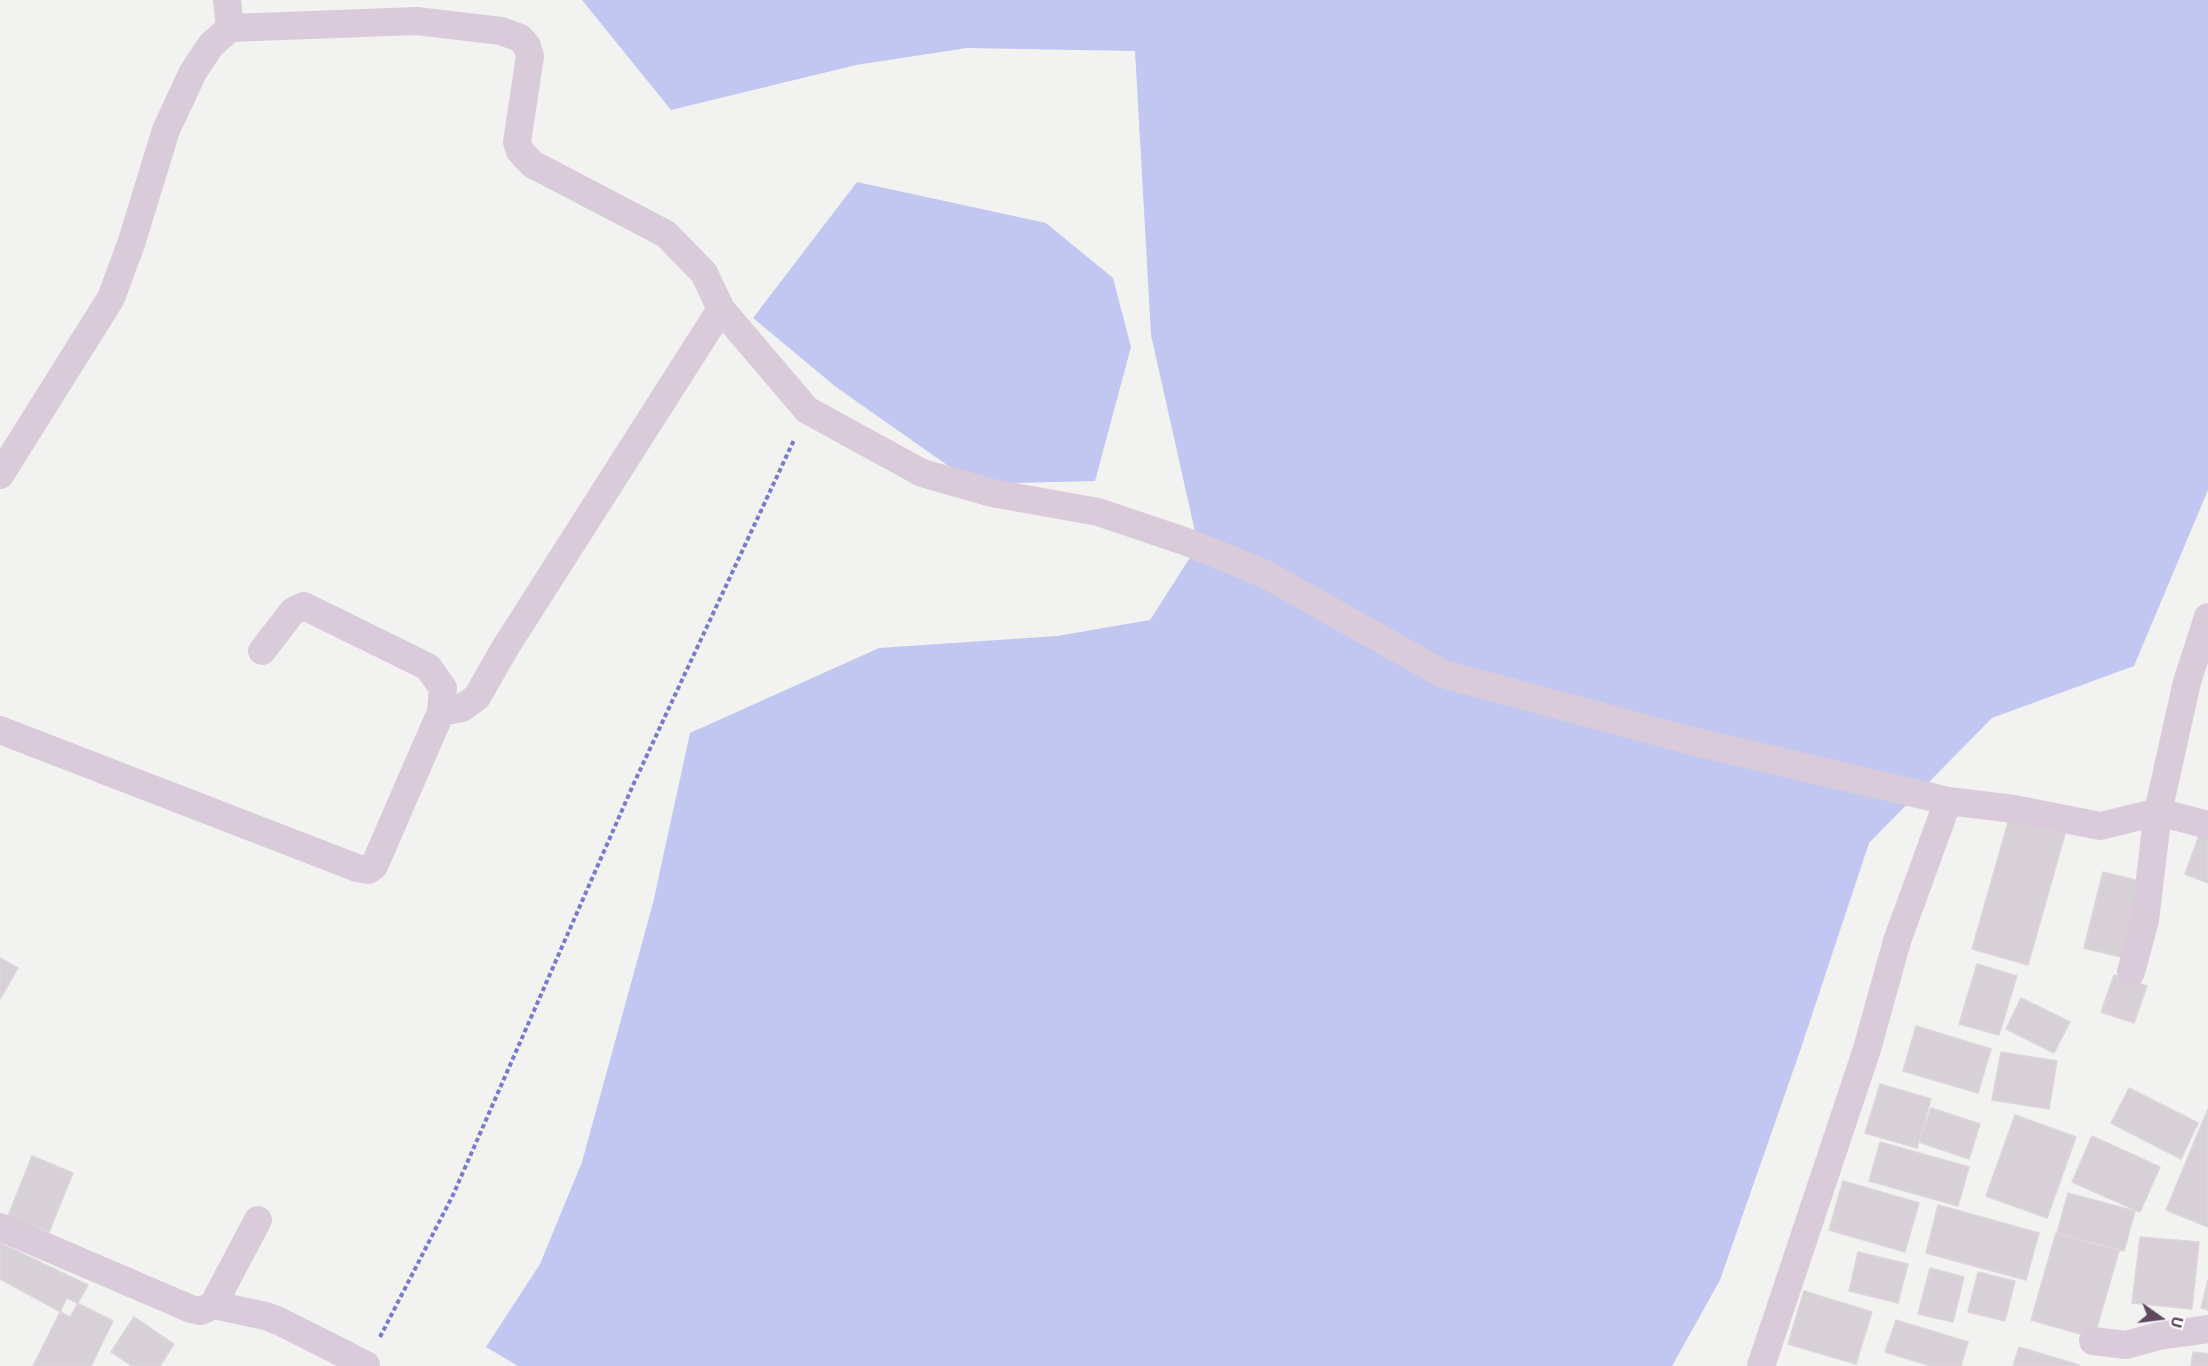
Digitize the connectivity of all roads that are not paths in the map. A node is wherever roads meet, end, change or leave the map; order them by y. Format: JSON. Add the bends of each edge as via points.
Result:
{"nodes":[{"id":1,"x":229,"y":14,"type":"edge"},
{"id":2,"x":722,"y":309,"type":"junction"},
{"id":3,"x":0,"y":475,"type":"edge"},
{"id":4,"x":2208,"y":617,"type":"edge"},
{"id":5,"x":262,"y":651,"type":"dead end"},
{"id":6,"x":441,"y":712,"type":"junction"},
{"id":7,"x":0,"y":730,"type":"edge"},
{"id":8,"x":1948,"y":801,"type":"junction"},
{"id":9,"x":2158,"y":812,"type":"junction"},
{"id":10,"x":2208,"y":825,"type":"edge"},
{"id":11,"x":2131,"y":972,"type":"dead end"},
{"id":12,"x":258,"y":1220,"type":"dead end"},
{"id":13,"x":0,"y":1227,"type":"edge"},
{"id":14,"x":213,"y":1305,"type":"junction"},
{"id":15,"x":2208,"y":1329,"type":"edge"},
{"id":16,"x":2093,"y":1341,"type":"dead end"},
{"id":17,"x":366,"y":1365,"type":"edge"},
{"id":18,"x":1761,"y":1366,"type":"edge"}],
"edges":[{"from":1,"to":2,"type":"street","via":[[417,21],[501,31],[519,38],[530,56],[517,134],[520,151],[532,164],[666,234],[704,273]]},
{"from":1,"to":3,"type":"street","via":[[193,72],[166,130],[111,298]]},
{"from":2,"to":6,"type":"street","via":[[477,697],[462,708]]},
{"from":2,"to":8,"type":"street","via":[[807,410],[922,473],[993,493],[1098,512],[1187,543],[1265,574],[1443,674],[1692,741]]},
{"from":4,"to":9,"type":"street","via":[[2187,682]]},
{"from":5,"to":6,"type":"street","via":[[293,611],[304,606],[429,667],[443,688]]},
{"from":6,"to":7,"type":"street","via":[[374,866],[368,870]]},
{"from":8,"to":9,"type":"street","via":[[2100,826]]},
{"from":8,"to":18,"type":"street","via":[[1897,941],[1867,1049]]},
{"from":9,"to":10,"type":"street"},
{"from":9,"to":11,"type":"street","via":[[2145,920]]},
{"from":12,"to":14,"type":"street"},
{"from":13,"to":14,"type":"street","via":[[191,1309],[201,1311]]},
{"from":14,"to":17,"type":"street","via":[[266,1316]]},
{"from":15,"to":16,"type":"street","via":[[2126,1345]]}]}
